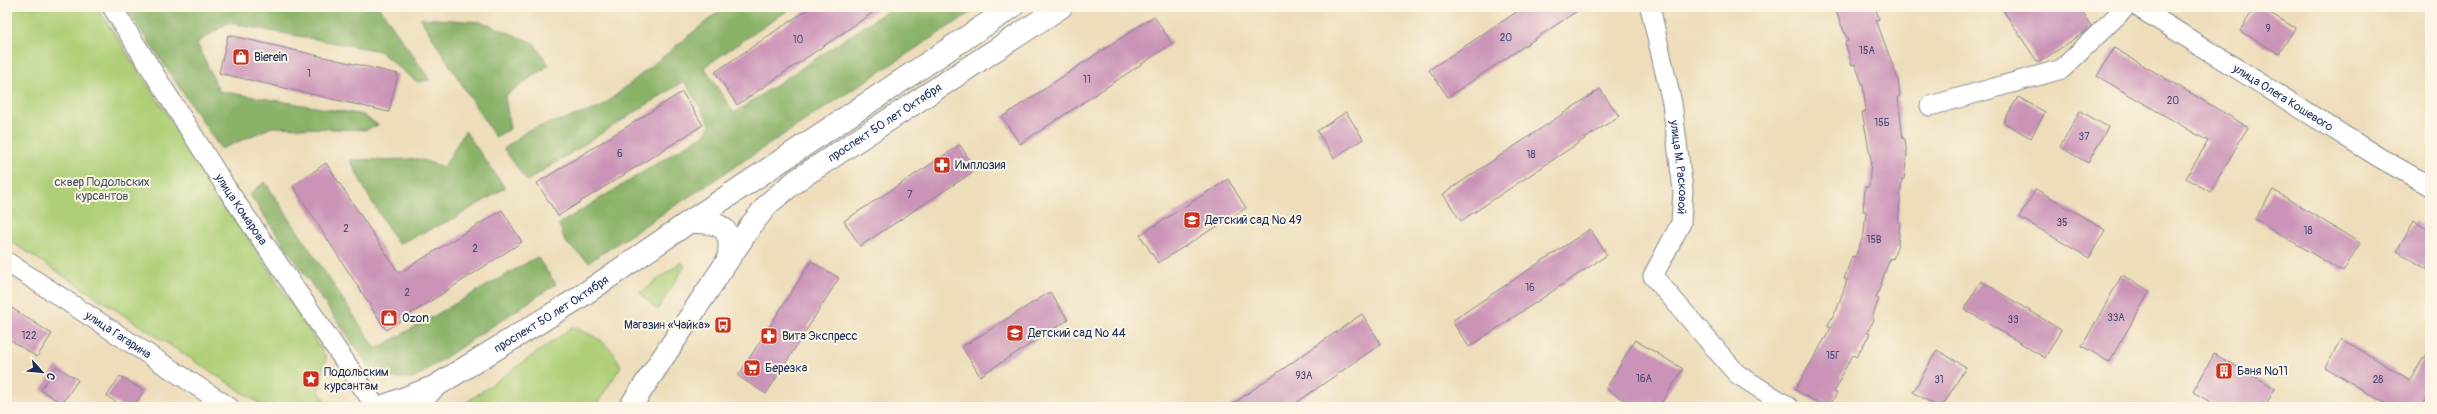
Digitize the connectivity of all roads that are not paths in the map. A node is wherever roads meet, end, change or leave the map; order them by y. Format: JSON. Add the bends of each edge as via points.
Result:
{"nodes":[{"id":1,"x":112,"y":7,"type":"edge"},
{"id":2,"x":1012,"y":7,"type":"edge"},
{"id":3,"x":1061,"y":7,"type":"edge"},
{"id":4,"x":1650,"y":7,"type":"edge"},
{"id":5,"x":2126,"y":7,"type":"edge"},
{"id":6,"x":2138,"y":7,"type":"edge"},
{"id":7,"x":1930,"y":106,"type":"dead end"},
{"id":8,"x":2430,"y":186,"type":"edge"},
{"id":9,"x":689,"y":222,"type":"junction"},
{"id":10,"x":728,"y":260,"type":"junction"},
{"id":11,"x":7,"y":262,"type":"edge"},
{"id":12,"x":434,"y":387,"type":"junction"},
{"id":13,"x":229,"y":407,"type":"edge"},
{"id":14,"x":376,"y":407,"type":"edge"},
{"id":15,"x":382,"y":407,"type":"edge"},
{"id":16,"x":416,"y":407,"type":"edge"},
{"id":17,"x":630,"y":407,"type":"edge"},
{"id":18,"x":1789,"y":407,"type":"edge"}],
"edges":[{"from":1,"to":14,"type":"street","name":"улица Комарова","via":[[227,189]]},
{"from":2,"to":9,"type":"main road","name":"проспект 50 лет Октября"},
{"from":3,"to":10,"type":"main road","name":"проспект 50 лет Октября","via":[[797,180],[769,203]]},
{"from":4,"to":18,"type":"street","name":"улица М. Расковой","via":[[1672,103],[1683,190],[1681,223],[1653,276],[1738,374]]},
{"from":5,"to":7,"type":"street","via":[[2062,69]]},
{"from":6,"to":8,"type":"street","name":"улица Олега Кошевого","via":[[2380,158]]},
{"from":9,"to":10,"type":"main road","name":"проспект 50 лет Октября","via":[[707,221],[719,226],[727,234],[731,244]]},
{"from":9,"to":12,"type":"main road","name":"проспект 50 лет Октября","via":[[577,299]]},
{"from":10,"to":17,"type":"main road","name":"проспект 50 лет Октября"},
{"from":11,"to":13,"type":"street","name":"улица Гагарина"},
{"from":12,"to":15,"type":"main road"},
{"from":12,"to":16,"type":"main road","name":"проспект 50 лет Октября"}]}
